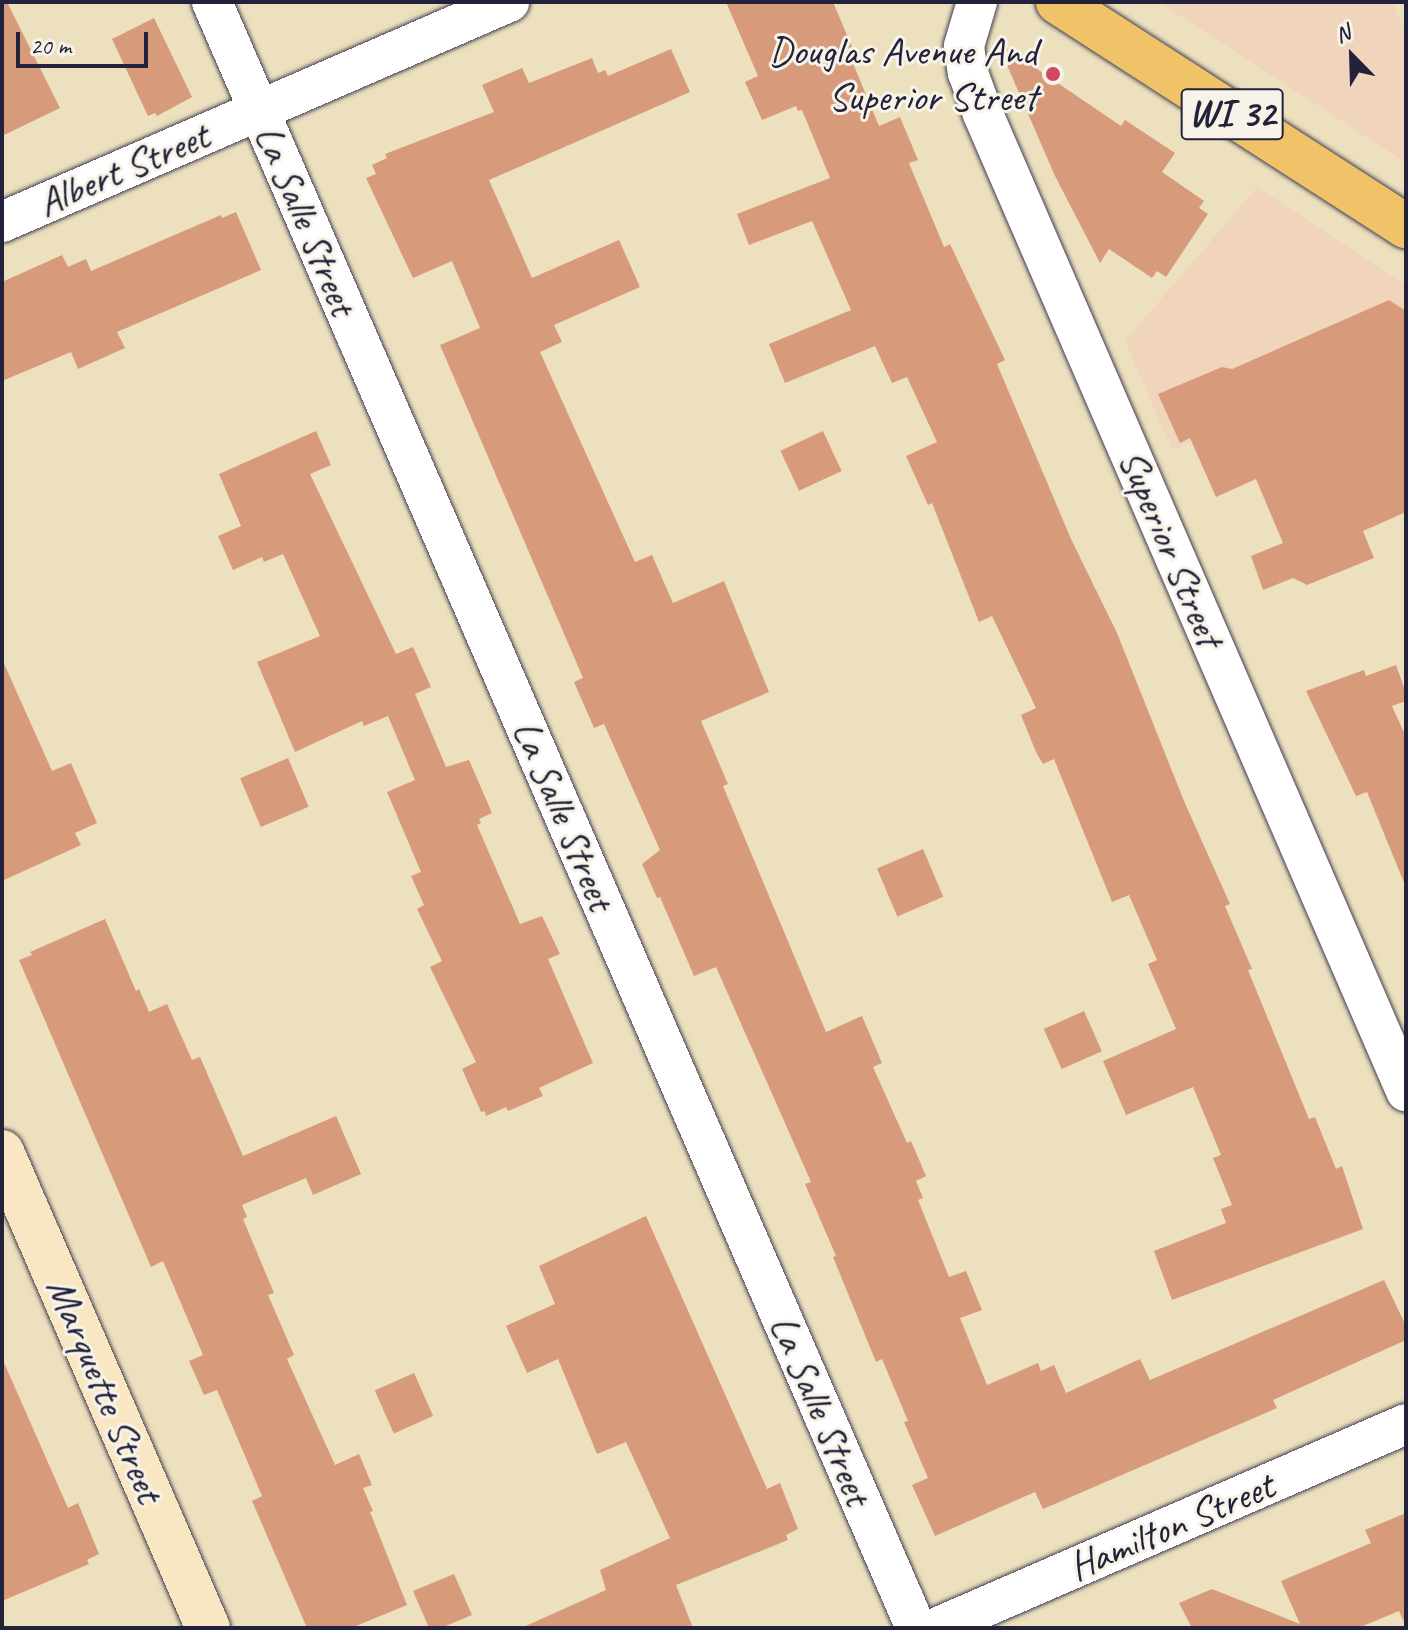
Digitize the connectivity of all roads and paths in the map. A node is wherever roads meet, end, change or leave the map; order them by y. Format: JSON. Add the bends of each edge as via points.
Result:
{"nodes":[{"id":1,"x":212,"y":2,"type":"edge"},
{"id":2,"x":509,"y":2,"type":"edge"},
{"id":3,"x":977,"y":2,"type":"edge"},
{"id":4,"x":1058,"y":2,"type":"edge"},
{"id":5,"x":259,"y":111,"type":"junction"},
{"id":6,"x":2,"y":222,"type":"edge"},
{"id":7,"x":1406,"y":226,"type":"edge"},
{"id":8,"x":1406,"y":1091,"type":"edge"},
{"id":9,"x":4,"y":1164,"type":"edge"},
{"id":10,"x":1406,"y":1424,"type":"edge"},
{"id":11,"x":208,"y":1628,"type":"edge"},
{"id":12,"x":916,"y":1628,"type":"edge"},
{"id":13,"x":936,"y":1628,"type":"edge"}],
"edges":[{"from":1,"to":5,"type":"street","name":"La Salle Street"},
{"from":2,"to":5,"type":"street","name":"Albert Street"},
{"from":3,"to":8,"type":"street","name":"Superior Street","via":[[964,46],[983,114]]},
{"from":4,"to":7,"type":"main road","number":"WI 32"},
{"from":5,"to":6,"type":"street","name":"Albert Street"},
{"from":5,"to":12,"type":"street","name":"La Salle Street"},
{"from":9,"to":11,"type":"street","name":"Marquette Street"},
{"from":10,"to":13,"type":"street","name":"Hamilton Street"}]}
